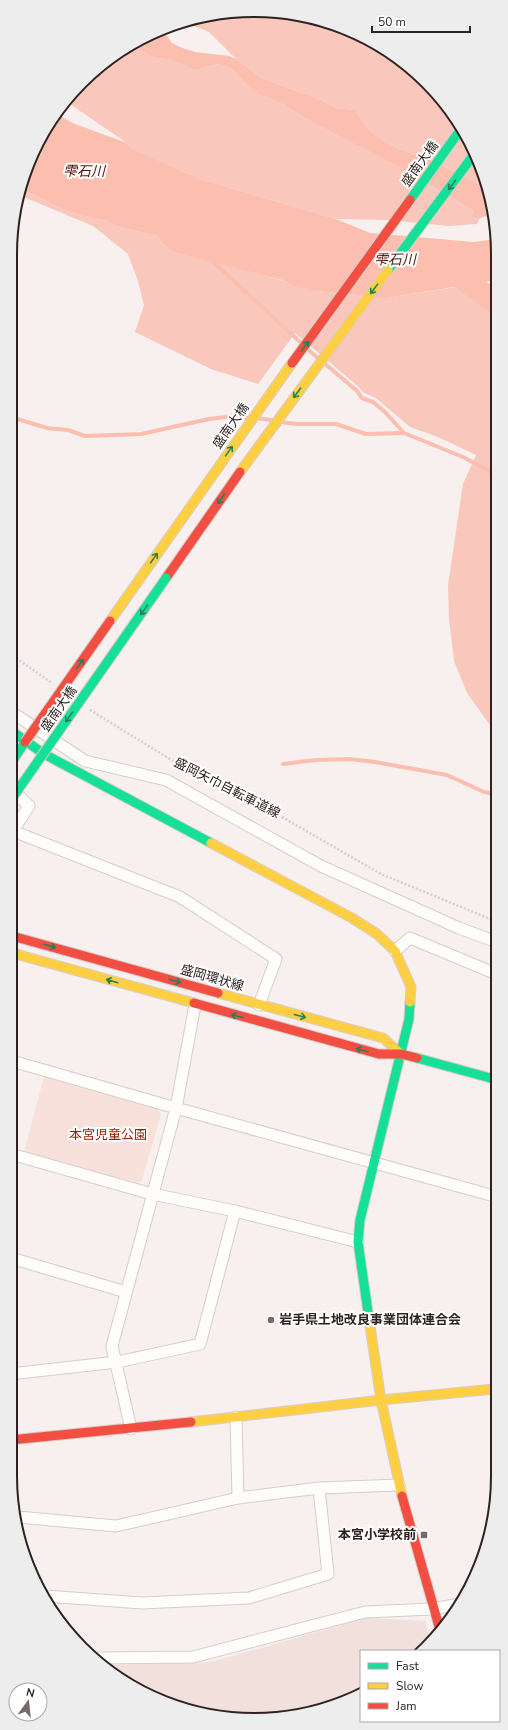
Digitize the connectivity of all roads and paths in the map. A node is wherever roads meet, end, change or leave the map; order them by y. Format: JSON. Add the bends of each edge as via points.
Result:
{"nodes":[{"id":1,"x":458,"y":134,"type":"edge"},
{"id":2,"x":471,"y":158,"type":"edge"},
{"id":3,"x":17,"y":659,"type":"edge"},
{"id":4,"x":58,"y":688,"type":"dead end"},
{"id":5,"x":84,"y":706,"type":"dead end"},
{"id":6,"x":17,"y":716,"type":"edge"},
{"id":7,"x":17,"y":735,"type":"edge"},
{"id":8,"x":25,"y":742,"type":"junction"},
{"id":9,"x":17,"y":754,"type":"edge"},
{"id":10,"x":44,"y":754,"type":"junction"},
{"id":11,"x":17,"y":790,"type":"edge"},
{"id":12,"x":17,"y":794,"type":"edge"},
{"id":13,"x":17,"y":826,"type":"edge"},
{"id":14,"x":17,"y":834,"type":"edge"},
{"id":15,"x":491,"y":920,"type":"edge"},
{"id":16,"x":17,"y":937,"type":"edge"},
{"id":17,"x":491,"y":941,"type":"edge"},
{"id":18,"x":395,"y":951,"type":"junction"},
{"id":19,"x":17,"y":954,"type":"edge"},
{"id":20,"x":491,"y":972,"type":"edge"},
{"id":21,"x":195,"y":1005,"type":"junction"},
{"id":22,"x":259,"y":1005,"type":"junction"},
{"id":23,"x":401,"y":1054,"type":"junction"},
{"id":24,"x":17,"y":1062,"type":"edge"},
{"id":25,"x":491,"y":1078,"type":"edge"},
{"id":26,"x":176,"y":1108,"type":"junction"},
{"id":27,"x":17,"y":1156,"type":"edge"},
{"id":28,"x":374,"y":1162,"type":"junction"},
{"id":29,"x":152,"y":1194,"type":"junction"},
{"id":30,"x":491,"y":1195,"type":"edge"},
{"id":31,"x":235,"y":1211,"type":"junction"},
{"id":32,"x":358,"y":1242,"type":"junction"},
{"id":33,"x":17,"y":1260,"type":"edge"},
{"id":34,"x":126,"y":1292,"type":"junction"},
{"id":35,"x":117,"y":1362,"type":"junction"},
{"id":36,"x":17,"y":1373,"type":"edge"},
{"id":37,"x":491,"y":1389,"type":"edge"},
{"id":38,"x":381,"y":1400,"type":"junction"},
{"id":39,"x":236,"y":1416,"type":"junction"},
{"id":40,"x":130,"y":1429,"type":"junction"},
{"id":41,"x":17,"y":1439,"type":"edge"},
{"id":42,"x":399,"y":1485,"type":"junction"},
{"id":43,"x":319,"y":1488,"type":"junction"},
{"id":44,"x":238,"y":1498,"type":"junction"},
{"id":45,"x":21,"y":1517,"type":"edge"},
{"id":46,"x":50,"y":1596,"type":"edge"},
{"id":47,"x":453,"y":1605,"type":"edge"},
{"id":48,"x":432,"y":1609,"type":"junction"},
{"id":49,"x":438,"y":1625,"type":"edge"},
{"id":50,"x":103,"y":1658,"type":"edge"}],
"edges":[{"from":8,"to":1,"type":"street","name":"盛南大橋","one_way":true,"bridge":true,"via":[[248,424]]},
{"from":2,"to":10,"type":"street","name":"盛南大橋","one_way":true,"bridge":true,"via":[[264,437]]},
{"from":3,"to":4,"type":"path"},
{"from":5,"to":15,"type":"path","name":"盛岡矢巾自転車道線","via":[[191,772],[244,795],[381,874]]},
{"from":6,"to":17,"type":"street","via":[[85,761],[166,780],[321,866]]},
{"from":7,"to":8,"type":"street"},
{"from":8,"to":9,"type":"street","name":"盛南大橋"},
{"from":8,"to":10,"type":"street"},
{"from":10,"to":11,"type":"street","name":"盛南大橋","bridge":true},
{"from":10,"to":18,"type":"street","via":[[352,918],[377,934]]},
{"from":12,"to":13,"type":"street","via":[[29,806]]},
{"from":14,"to":22,"type":"street","via":[[180,897],[276,960]]},
{"from":16,"to":22,"type":"street","name":"盛岡環状線","one_way":true},
{"from":18,"to":20,"type":"street","via":[[410,938]]},
{"from":18,"to":23,"type":"street","via":[[411,987],[409,1018]]},
{"from":21,"to":19,"type":"street","name":"盛岡環状線","one_way":true},
{"from":23,"to":21,"type":"street","name":"盛岡環状線","one_way":true,"via":[[379,1054]]},
{"from":21,"to":26,"type":"street"},
{"from":22,"to":23,"type":"street","name":"盛岡環状線","one_way":true,"via":[[383,1038]]},
{"from":23,"to":25,"type":"street","name":"盛岡環状線"},
{"from":23,"to":28,"type":"street"},
{"from":24,"to":26,"type":"street"},
{"from":26,"to":28,"type":"street"},
{"from":26,"to":29,"type":"street"},
{"from":27,"to":29,"type":"street"},
{"from":28,"to":30,"type":"street"},
{"from":28,"to":32,"type":"street","via":[[360,1220]]},
{"from":29,"to":31,"type":"street"},
{"from":29,"to":34,"type":"street"},
{"from":31,"to":32,"type":"street"},
{"from":31,"to":35,"type":"street","via":[[200,1344]]},
{"from":32,"to":38,"type":"street"},
{"from":33,"to":34,"type":"street"},
{"from":34,"to":35,"type":"street","via":[[112,1346]]},
{"from":35,"to":36,"type":"street"},
{"from":35,"to":40,"type":"street"},
{"from":37,"to":38,"type":"street"},
{"from":38,"to":39,"type":"street"},
{"from":38,"to":42,"type":"street"},
{"from":39,"to":40,"type":"street"},
{"from":39,"to":44,"type":"street"},
{"from":40,"to":41,"type":"street"},
{"from":42,"to":43,"type":"street"},
{"from":42,"to":48,"type":"street"},
{"from":43,"to":44,"type":"street"},
{"from":43,"to":46,"type":"street","via":[[328,1574],[249,1598],[142,1603]]},
{"from":44,"to":45,"type":"street","via":[[116,1526]]},
{"from":47,"to":48,"type":"street"},
{"from":48,"to":49,"type":"street"},
{"from":48,"to":50,"type":"street","via":[[365,1612],[193,1657]]}]}
